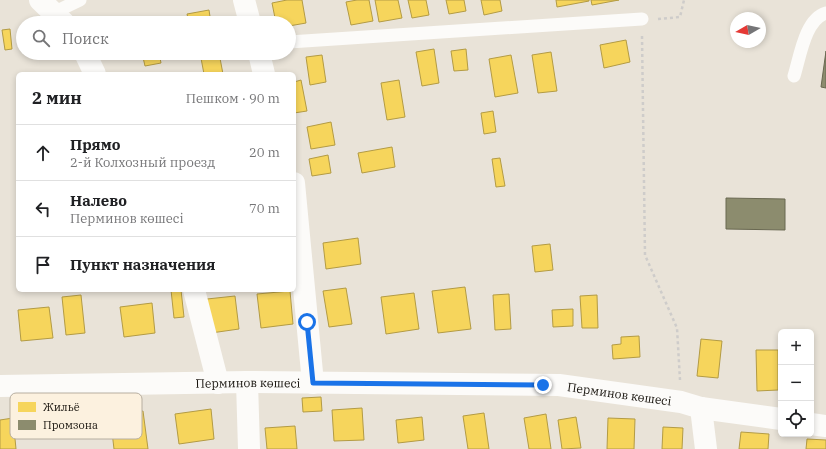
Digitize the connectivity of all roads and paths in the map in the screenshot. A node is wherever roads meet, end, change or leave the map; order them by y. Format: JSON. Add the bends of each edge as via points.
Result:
{"nodes":[{"id":1,"x":80,"y":0,"type":"edge"},
{"id":2,"x":244,"y":0,"type":"edge"},
{"id":3,"x":684,"y":0,"type":"edge"},
{"id":4,"x":52,"y":12,"type":"edge"},
{"id":5,"x":826,"y":13,"type":"edge"},
{"id":6,"x":248,"y":16,"type":"edge"},
{"id":7,"x":642,"y":20,"type":"junction"},
{"id":8,"x":296,"y":42,"type":"edge"},
{"id":9,"x":88,"y":60,"type":"edge"},
{"id":10,"x":260,"y":60,"type":"edge"},
{"id":11,"x":94,"y":72,"type":"edge"},
{"id":12,"x":263,"y":72,"type":"edge"},
{"id":13,"x":794,"y":76,"type":"dead end"},
{"id":14,"x":296,"y":204,"type":"edge"},
{"id":15,"x":195,"y":292,"type":"edge"},
{"id":16,"x":218,"y":382,"type":"junction"},
{"id":17,"x":247,"y":382,"type":"junction"},
{"id":18,"x":313,"y":383,"type":"junction"},
{"id":19,"x":0,"y":386,"type":"edge"},
{"id":20,"x":691,"y":405,"type":"junction"},
{"id":21,"x":778,"y":419,"type":"edge"},
{"id":22,"x":814,"y":424,"type":"edge"},
{"id":23,"x":826,"y":426,"type":"edge"},
{"id":24,"x":249,"y":449,"type":"edge"},
{"id":25,"x":706,"y":449,"type":"edge"}],
"edges":[{"from":1,"to":4,"type":"lane"},
{"from":2,"to":6,"type":"street"},
{"from":3,"to":7,"type":"path","via":[[680,17]]},
{"from":5,"to":13,"type":"lane","via":[[814,21],[807,33]]},
{"from":7,"to":8,"type":"lane"},
{"from":7,"to":20,"type":"path","via":[[645,255],[678,328]]},
{"from":9,"to":11,"type":"street"},
{"from":10,"to":12,"type":"street"},
{"from":14,"to":18,"type":"street"},
{"from":15,"to":16,"type":"street"},
{"from":16,"to":17,"type":"street","name":"Перминов көшесі"},
{"from":16,"to":19,"type":"street","name":"Перминов көшесі"},
{"from":17,"to":18,"type":"street","name":"Перминов көшесі"},
{"from":17,"to":24,"type":"street"},
{"from":18,"to":20,"type":"street","name":"Перминов көшесі","via":[[559,385]]},
{"from":20,"to":21,"type":"street","name":"Перминов көшесі"},
{"from":20,"to":25,"type":"street"},
{"from":22,"to":23,"type":"street"}]}
